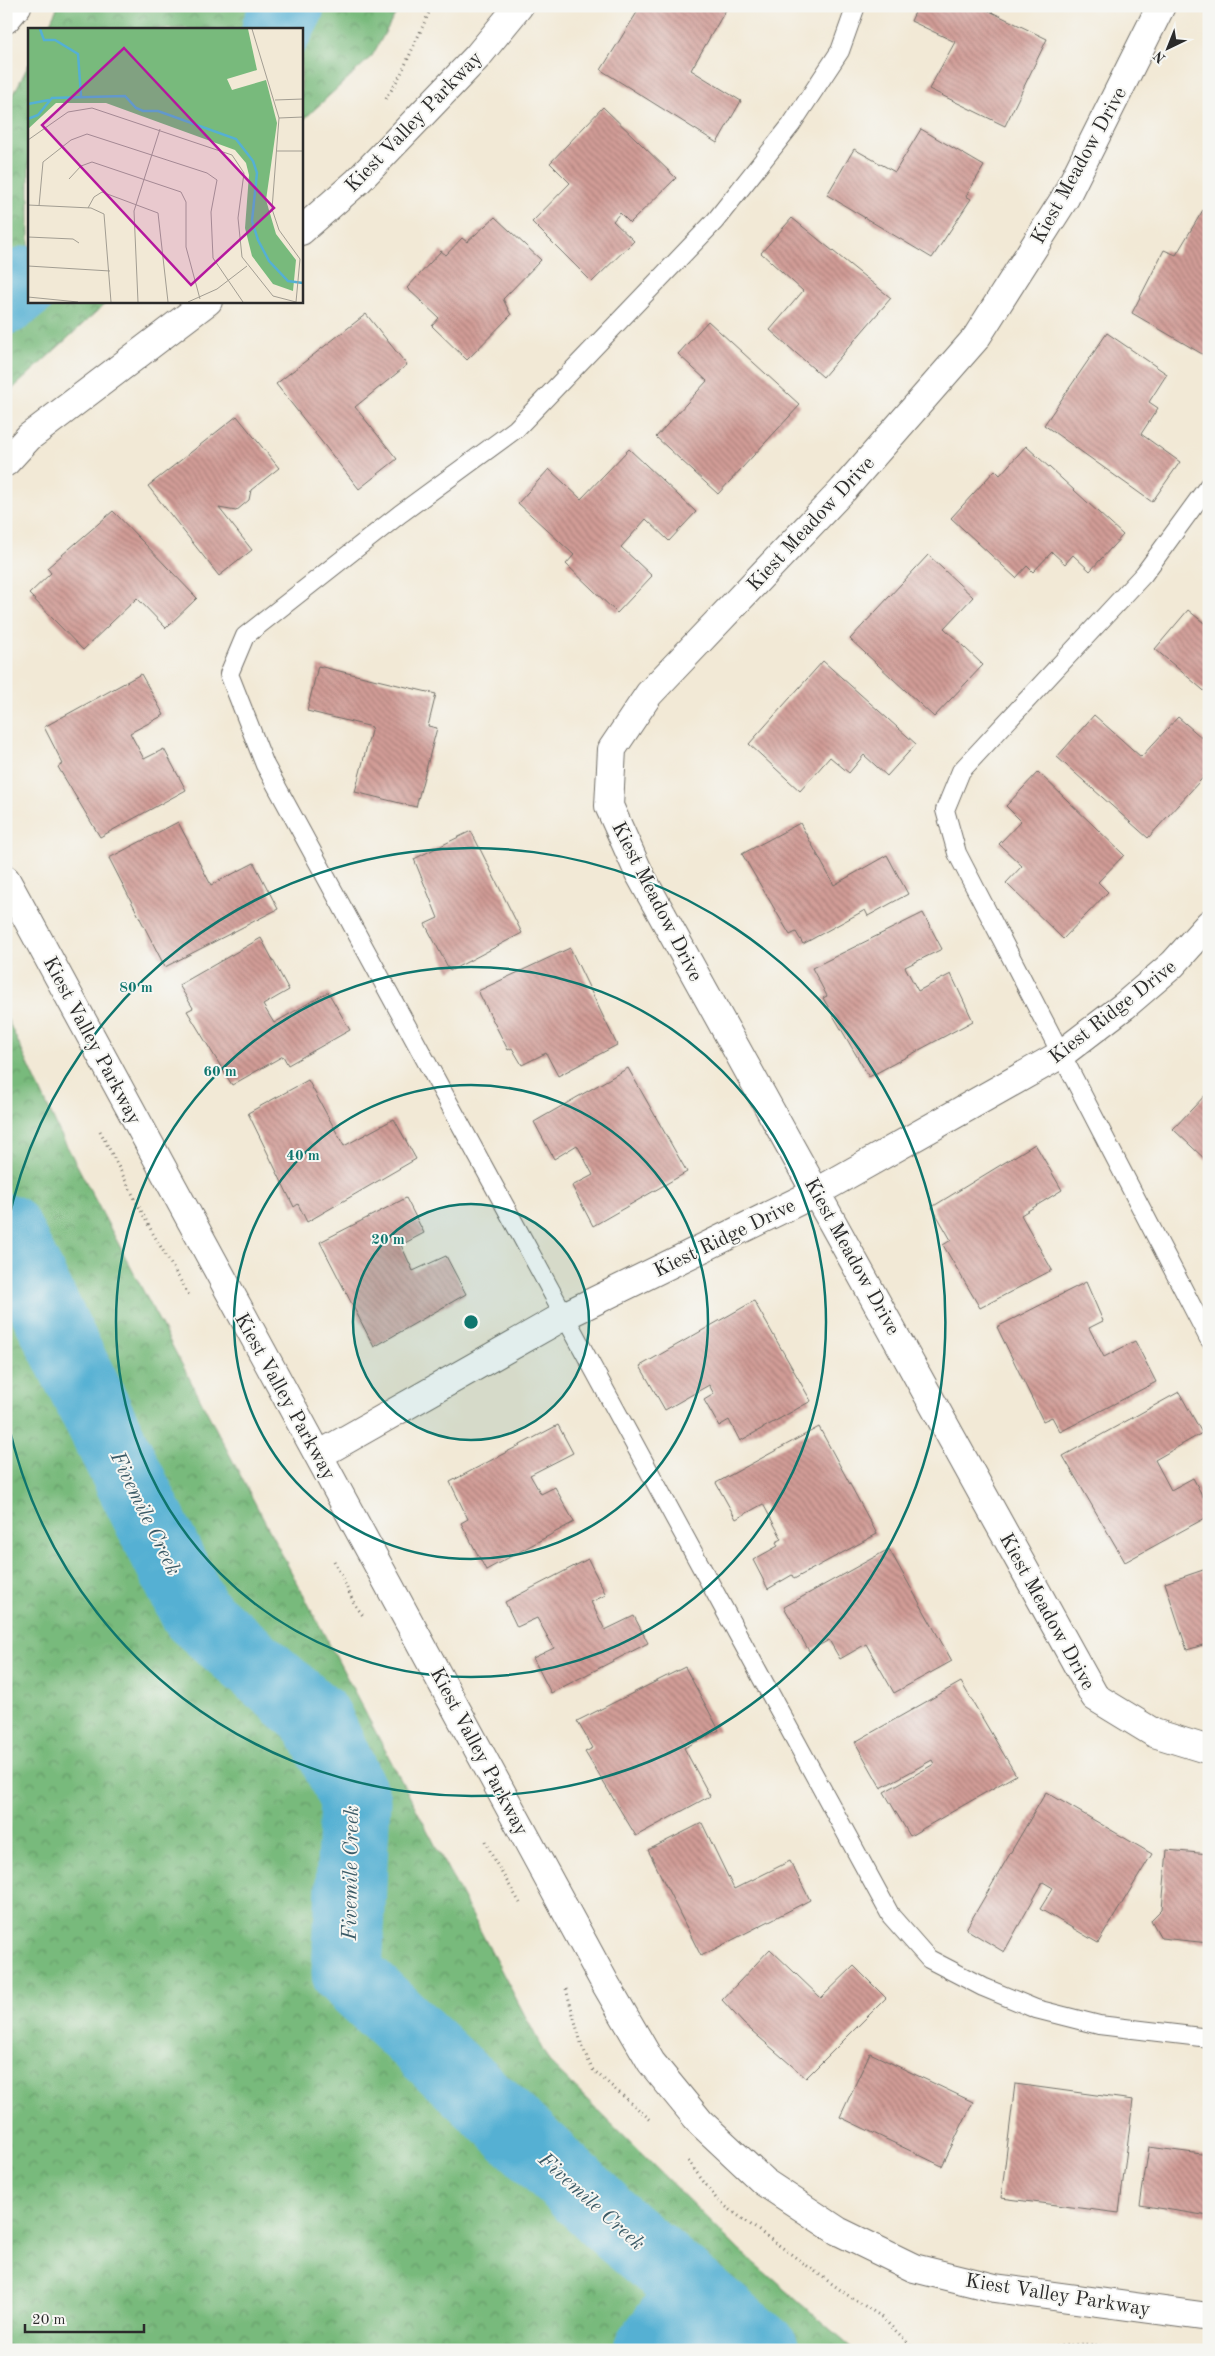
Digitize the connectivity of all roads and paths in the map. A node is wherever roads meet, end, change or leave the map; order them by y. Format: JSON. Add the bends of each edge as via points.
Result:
{"nodes":[{"id":1,"x":16,"y":6,"type":"edge"},
{"id":2,"x":432,"y":6,"type":"edge"},
{"id":3,"x":519,"y":6,"type":"edge"},
{"id":4,"x":856,"y":6,"type":"edge"},
{"id":5,"x":1161,"y":6,"type":"edge"},
{"id":6,"x":6,"y":19,"type":"edge"},
{"id":7,"x":384,"y":103,"type":"dead end"},
{"id":8,"x":302,"y":230,"type":"edge"},
{"id":9,"x":207,"y":302,"type":"edge"},
{"id":10,"x":6,"y":462,"type":"edge"},
{"id":11,"x":1209,"y":485,"type":"edge"},
{"id":12,"x":6,"y":880,"type":"edge"},
{"id":13,"x":1209,"y":924,"type":"edge"},
{"id":14,"x":1060,"y":1055,"type":"junction"},
{"id":15,"x":817,"y":1192,"type":"junction"},
{"id":16,"x":564,"y":1316,"type":"junction"},
{"id":17,"x":1209,"y":1339,"type":"edge"},
{"id":18,"x":319,"y":1455,"type":"junction"},
{"id":19,"x":1209,"y":1750,"type":"edge"},
{"id":20,"x":1209,"y":2038,"type":"edge"},
{"id":21,"x":1209,"y":2317,"type":"edge"},
{"id":22,"x":1026,"y":2350,"type":"edge"},
{"id":23,"x":1138,"y":2350,"type":"edge"}],
"edges":[{"from":1,"to":6,"type":"street"},
{"from":2,"to":7,"type":"path"},
{"from":3,"to":8,"type":"street","name":"Kiest Valley Parkway","via":[[477,57],[358,181]]},
{"from":4,"to":16,"type":"lane","via":[[840,51],[791,124],[715,221],[516,429],[400,514],[245,636],[229,674],[265,765]]},
{"from":5,"to":15,"type":"street","name":"Kiest Meadow Drive","via":[[1065,198],[976,338],[842,490],[649,694],[612,749],[609,806],[639,873]]},
{"from":9,"to":10,"type":"street","via":[[29,437]]},
{"from":11,"to":14,"type":"lane","via":[[1144,574],[961,771],[945,810],[957,853]]},
{"from":12,"to":18,"type":"street","name":"Kiest Valley Parkway"},
{"from":13,"to":14,"type":"street","name":"Kiest Ridge Drive","via":[[1173,964]]},
{"from":14,"to":15,"type":"street","name":"Kiest Ridge Drive"},
{"from":14,"to":17,"type":"lane"},
{"from":15,"to":16,"type":"street","name":"Kiest Ridge Drive"},
{"from":15,"to":19,"type":"street","name":"Kiest Meadow Drive","via":[[1095,1697],[1154,1733]]},
{"from":16,"to":18,"type":"street","name":"Kiest Ridge Drive"},
{"from":16,"to":20,"type":"lane","via":[[891,1916],[929,1959],[983,1988],[1036,2009],[1099,2025]]},
{"from":18,"to":21,"type":"street","name":"Kiest Valley Parkway","via":[[605,1983],[651,2062],[702,2123],[764,2182],[838,2231],[914,2268],[995,2288]]},
{"from":22,"to":23,"type":"path","via":[[1083,2344]]}]}
